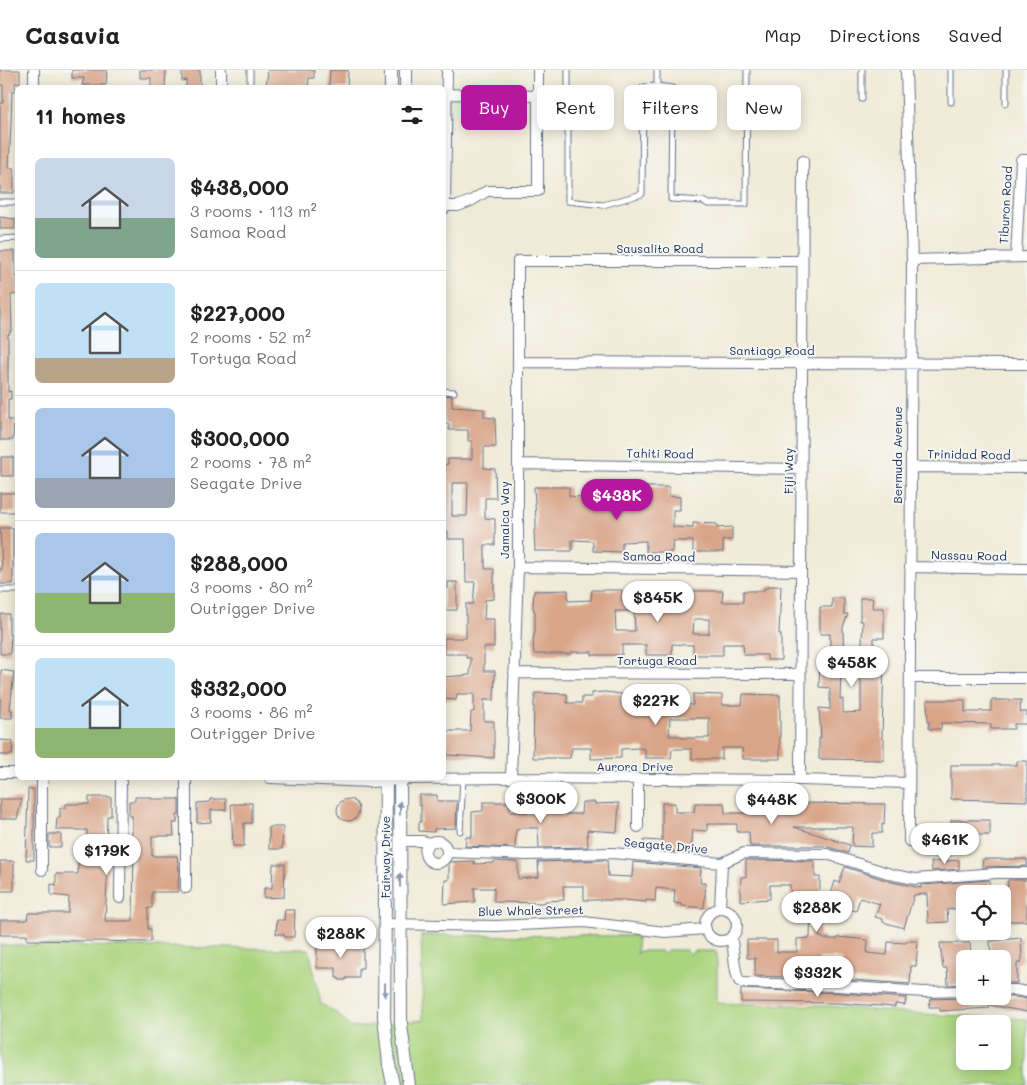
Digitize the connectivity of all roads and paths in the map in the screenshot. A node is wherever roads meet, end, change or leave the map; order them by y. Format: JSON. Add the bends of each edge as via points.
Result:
{"nodes":[{"id":1,"x":34,"y":70,"type":"edge"},
{"id":2,"x":221,"y":70,"type":"edge"},
{"id":3,"x":250,"y":70,"type":"edge"},
{"id":4,"x":391,"y":70,"type":"edge"},
{"id":5,"x":406,"y":70,"type":"edge"},
{"id":6,"x":447,"y":70,"type":"edge"},
{"id":7,"x":538,"y":70,"type":"edge"},
{"id":8,"x":568,"y":70,"type":"edge"},
{"id":9,"x":657,"y":70,"type":"edge"},
{"id":10,"x":746,"y":70,"type":"edge"},
{"id":11,"x":862,"y":70,"type":"edge"},
{"id":12,"x":906,"y":70,"type":"edge"},
{"id":13,"x":951,"y":70,"type":"edge"},
{"id":14,"x":1006,"y":70,"type":"edge"},
{"id":15,"x":34,"y":85,"type":"edge"},
{"id":16,"x":221,"y":85,"type":"edge"},
{"id":17,"x":250,"y":85,"type":"edge"},
{"id":18,"x":391,"y":85,"type":"edge"},
{"id":19,"x":406,"y":85,"type":"edge"},
{"id":20,"x":537,"y":85,"type":"edge"},
{"id":21,"x":657,"y":85,"type":"edge"},
{"id":22,"x":447,"y":94,"type":"junction"},
{"id":23,"x":537,"y":96,"type":"edge"},
{"id":24,"x":862,"y":100,"type":"dead end"},
{"id":25,"x":951,"y":102,"type":"dead end"},
{"id":26,"x":1006,"y":103,"type":"dead end"},
{"id":27,"x":537,"y":130,"type":"edge"},
{"id":28,"x":643,"y":130,"type":"edge"},
{"id":29,"x":672,"y":130,"type":"edge"},
{"id":30,"x":446,"y":132,"type":"edge"},
{"id":31,"x":1027,"y":160,"type":"edge"},
{"id":32,"x":803,"y":162,"type":"dead end"},
{"id":33,"x":0,"y":202,"type":"edge"},
{"id":34,"x":15,"y":202,"type":"edge"},
{"id":35,"x":446,"y":207,"type":"edge"},
{"id":36,"x":0,"y":238,"type":"edge"},
{"id":37,"x":15,"y":238,"type":"edge"},
{"id":38,"x":1016,"y":257,"type":"junction"},
{"id":39,"x":1027,"y":257,"type":"edge"},
{"id":40,"x":912,"y":260,"type":"junction"},
{"id":41,"x":518,"y":261,"type":"joint"},
{"id":42,"x":802,"y":261,"type":"junction"},
{"id":43,"x":518,"y":362,"type":"junction"},
{"id":44,"x":802,"y":363,"type":"junction"},
{"id":45,"x":911,"y":363,"type":"junction"},
{"id":46,"x":1027,"y":364,"type":"edge"},
{"id":47,"x":446,"y":391,"type":"edge"},
{"id":48,"x":454,"y":392,"type":"dead end"},
{"id":49,"x":518,"y":464,"type":"junction"},
{"id":50,"x":911,"y":466,"type":"junction"},
{"id":51,"x":1027,"y":468,"type":"edge"},
{"id":52,"x":801,"y":469,"type":"junction"},
{"id":53,"x":910,"y":567,"type":"junction"},
{"id":54,"x":518,"y":568,"type":"junction"},
{"id":55,"x":1027,"y":569,"type":"edge"},
{"id":56,"x":801,"y":571,"type":"junction"},
{"id":57,"x":0,"y":590,"type":"edge"},
{"id":58,"x":15,"y":590,"type":"edge"},
{"id":59,"x":514,"y":673,"type":"junction"},
{"id":60,"x":800,"y":674,"type":"junction"},
{"id":61,"x":910,"y":678,"type":"junction"},
{"id":62,"x":1027,"y":678,"type":"edge"},
{"id":63,"x":0,"y":773,"type":"edge"},
{"id":64,"x":15,"y":773,"type":"edge"},
{"id":65,"x":511,"y":778,"type":"junction"},
{"id":66,"x":446,"y":779,"type":"edge"},
{"id":67,"x":463,"y":779,"type":"junction"},
{"id":68,"x":42,"y":780,"type":"edge"},
{"id":69,"x":121,"y":780,"type":"edge"},
{"id":70,"x":186,"y":780,"type":"edge"},
{"id":71,"x":321,"y":780,"type":"edge"},
{"id":72,"x":381,"y":780,"type":"edge"},
{"id":73,"x":386,"y":780,"type":"edge"},
{"id":74,"x":400,"y":780,"type":"edge"},
{"id":75,"x":638,"y":780,"type":"junction"},
{"id":76,"x":800,"y":780,"type":"junction"},
{"id":77,"x":909,"y":783,"type":"junction"},
{"id":78,"x":638,"y":827,"type":"dead end"},
{"id":79,"x":460,"y":830,"type":"dead end"},
{"id":80,"x":400,"y":841,"type":"junction"},
{"id":81,"x":909,"y":841,"type":"dead end"},
{"id":82,"x":429,"y":843,"type":"junction"},
{"id":83,"x":447,"y":852,"type":"junction"},
{"id":84,"x":722,"y":863,"type":"junction"},
{"id":85,"x":42,"y":870,"type":"dead end"},
{"id":86,"x":1027,"y":873,"type":"edge"},
{"id":87,"x":186,"y":888,"type":"dead end"},
{"id":88,"x":120,"y":898,"type":"dead end"},
{"id":89,"x":720,"y":909,"type":"junction"},
{"id":90,"x":386,"y":924,"type":"junction"},
{"id":91,"x":400,"y":924,"type":"junction"},
{"id":92,"x":706,"y":929,"type":"junction"},
{"id":93,"x":731,"y":937,"type":"junction"},
{"id":94,"x":1011,"y":990,"type":"edge"},
{"id":95,"x":956,"y":991,"type":"edge"},
{"id":96,"x":1027,"y":992,"type":"edge"},
{"id":97,"x":393,"y":1085,"type":"edge"},
{"id":98,"x":409,"y":1085,"type":"edge"}],
"edges":[{"from":1,"to":15,"type":"street"},
{"from":2,"to":16,"type":"street"},
{"from":3,"to":17,"type":"lane"},
{"from":4,"to":18,"type":"street"},
{"from":5,"to":19,"type":"street"},
{"from":6,"to":22,"type":"street"},
{"from":7,"to":20,"type":"street"},
{"from":8,"to":28,"type":"lane","via":[[568,201],[603,205],[642,194]]},
{"from":9,"to":21,"type":"lane"},
{"from":10,"to":29,"type":"lane","via":[[746,204],[714,205],[671,199]]},
{"from":11,"to":24,"type":"lane"},
{"from":12,"to":40,"type":"street","name":"Bermuda Avenue"},
{"from":13,"to":25,"type":"lane"},
{"from":14,"to":26,"type":"lane"},
{"from":22,"to":23,"type":"street"},
{"from":22,"to":30,"type":"street"},
{"from":27,"to":35,"type":"street","via":[[538,192],[487,191],[471,201]]},
{"from":31,"to":38,"type":"street","name":"Tiburon Road","via":[[1021,160]]},
{"from":32,"to":42,"type":"street","name":"Fiji Way"},
{"from":33,"to":34,"type":"lane"},
{"from":36,"to":37,"type":"lane"},
{"from":38,"to":39,"type":"street"},
{"from":38,"to":40,"type":"street"},
{"from":40,"to":45,"type":"street","name":"Bermuda Avenue"},
{"from":41,"to":42,"type":"street","name":"Sausalito Road"},
{"from":41,"to":43,"type":"street","name":"Jamaica Way"},
{"from":42,"to":44,"type":"street","name":"Fiji Way"},
{"from":43,"to":44,"type":"street","name":"Santiago Road"},
{"from":43,"to":49,"type":"street","name":"Jamaica Way"},
{"from":44,"to":45,"type":"street","name":"Santiago Road"},
{"from":44,"to":52,"type":"street","name":"Fiji Way"},
{"from":45,"to":46,"type":"street","name":"Santiago Road"},
{"from":45,"to":50,"type":"street","name":"Bermuda Avenue"},
{"from":47,"to":48,"type":"lane"},
{"from":49,"to":52,"type":"street","name":"Tahiti Road"},
{"from":49,"to":54,"type":"street","name":"Jamaica Way"},
{"from":50,"to":51,"type":"street","name":"Trinidad Road"},
{"from":50,"to":53,"type":"street","name":"Bermuda Avenue"},
{"from":52,"to":56,"type":"street","name":"Fiji Way"},
{"from":53,"to":55,"type":"street","name":"Nassau Road"},
{"from":53,"to":61,"type":"street","name":"Bermuda Avenue"},
{"from":54,"to":56,"type":"street","name":"Samoa Road"},
{"from":54,"to":59,"type":"street","name":"Jamaica Way"},
{"from":56,"to":60,"type":"street","name":"Fiji Way"},
{"from":57,"to":58,"type":"lane"},
{"from":59,"to":60,"type":"street","name":"Tortuga Road"},
{"from":59,"to":65,"type":"street","name":"Jamaica Way"},
{"from":60,"to":76,"type":"street","name":"Fiji Way"},
{"from":61,"to":62,"type":"street"},
{"from":61,"to":77,"type":"street","name":"Bermuda Avenue"},
{"from":63,"to":64,"type":"street"},
{"from":65,"to":67,"type":"street","name":"Aurora Drive"},
{"from":65,"to":75,"type":"street","name":"Aurora Drive"},
{"from":66,"to":67,"type":"street","name":"Aurora Drive"},
{"from":67,"to":79,"type":"lane"},
{"from":68,"to":85,"type":"street"},
{"from":69,"to":88,"type":"street"},
{"from":70,"to":87,"type":"street"},
{"from":71,"to":72,"type":"street","name":"Aurora Drive"},
{"from":73,"to":90,"type":"street","name":"Fairway Drive"},
{"from":80,"to":74,"type":"street","name":"Fairway Drive","one_way":true},
{"from":75,"to":76,"type":"street","name":"Aurora Drive"},
{"from":75,"to":78,"type":"street"},
{"from":76,"to":77,"type":"street","name":"Aurora Drive"},
{"from":77,"to":81,"type":"street","name":"Bermuda Avenue"},
{"from":80,"to":82,"type":"street","name":"Seagate Drive"},
{"from":91,"to":80,"type":"street","name":"Fairway Drive","one_way":true},
{"from":82,"to":83,"type":"street","name":"Seagate Drive","via":[[439,841]]},
{"from":82,"to":83,"type":"street","name":"Seagate Drive","via":[[424,852],[430,862],[441,862]]},
{"from":83,"to":84,"type":"street","name":"Seagate Drive","via":[[526,855],[612,853]]},
{"from":84,"to":86,"type":"street","name":"Seagate Drive","via":[[744,853],[827,854],[915,879]]},
{"from":84,"to":89,"type":"street"},
{"from":89,"to":92,"type":"street","via":[[709,914]]},
{"from":89,"to":93,"type":"street","via":[[729,911],[735,919],[736,929]]},
{"from":90,"to":91,"type":"street","name":"Blue Whale Street"},
{"from":90,"to":97,"type":"street","name":"Fairway Drive","one_way":true,"via":[[384,1017]]},
{"from":91,"to":92,"type":"street","name":"Blue Whale Street","via":[[496,926],[584,922],[665,932]]},
{"from":91,"to":98,"type":"street","name":"Fairway Drive","via":[[401,1025]]},
{"from":92,"to":93,"type":"street","via":[[716,940]]},
{"from":93,"to":95,"type":"street","via":[[737,976],[744,983]]},
{"from":94,"to":96,"type":"street"}]}
